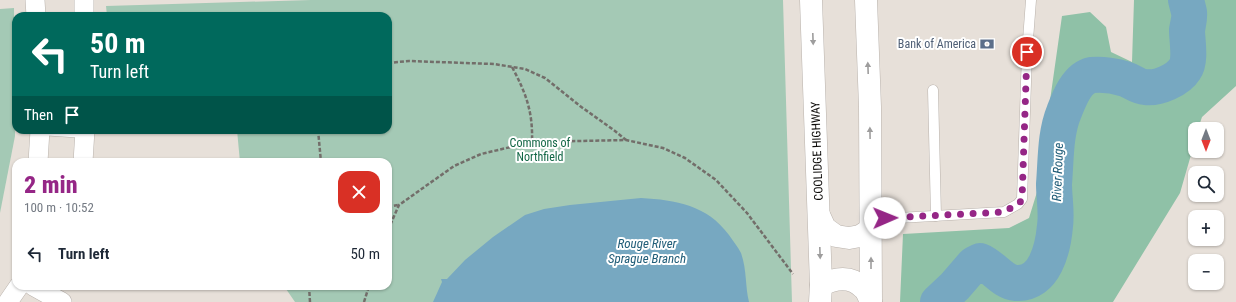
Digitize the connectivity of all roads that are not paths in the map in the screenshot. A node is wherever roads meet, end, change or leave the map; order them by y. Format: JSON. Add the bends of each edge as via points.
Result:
{"nodes":[{"id":1,"x":35,"y":0,"type":"edge"},
{"id":2,"x":84,"y":0,"type":"edge"},
{"id":3,"x":811,"y":0,"type":"edge"},
{"id":4,"x":866,"y":0,"type":"edge"},
{"id":5,"x":1031,"y":0,"type":"edge"},
{"id":6,"x":36,"y":12,"type":"edge"},
{"id":7,"x":84,"y":12,"type":"edge"},
{"id":8,"x":933,"y":90,"type":"dead end"},
{"id":9,"x":40,"y":134,"type":"edge"},
{"id":10,"x":85,"y":134,"type":"edge"},
{"id":11,"x":38,"y":158,"type":"edge"},
{"id":12,"x":83,"y":158,"type":"edge"},
{"id":13,"x":819,"y":215,"type":"junction"},
{"id":14,"x":936,"y":216,"type":"junction"},
{"id":15,"x":871,"y":224,"type":"junction"},
{"id":16,"x":16,"y":290,"type":"edge"},
{"id":17,"x":40,"y":290,"type":"edge"},
{"id":18,"x":821,"y":294,"type":"edge"},
{"id":19,"x":8,"y":302,"type":"edge"},
{"id":20,"x":62,"y":302,"type":"edge"},
{"id":21,"x":871,"y":302,"type":"edge"}],
"edges":[{"from":1,"to":6,"type":"street"},
{"from":2,"to":7,"type":"street"},
{"from":3,"to":13,"type":"main road","name":"COOLIDGE HIGHWAY","one_way":true},
{"from":15,"to":4,"type":"main road","one_way":true},
{"from":5,"to":14,"type":"lane","via":[[1022,200],[1004,212]]},
{"from":8,"to":14,"type":"lane"},
{"from":9,"to":11,"type":"street"},
{"from":10,"to":12,"type":"street"},
{"from":13,"to":15,"type":"main road","via":[[826,228],[836,236],[860,236]]},
{"from":13,"to":18,"type":"main road","name":"COOLIDGE HIGHWAY","one_way":true},
{"from":14,"to":15,"type":"lane","via":[[898,218]]},
{"from":21,"to":15,"type":"main road","one_way":true},
{"from":16,"to":19,"type":"street"},
{"from":17,"to":20,"type":"street"},
{"from":18,"to":21,"type":"main road","via":[[830,280],[841,278],[854,281],[864,288]]}]}
